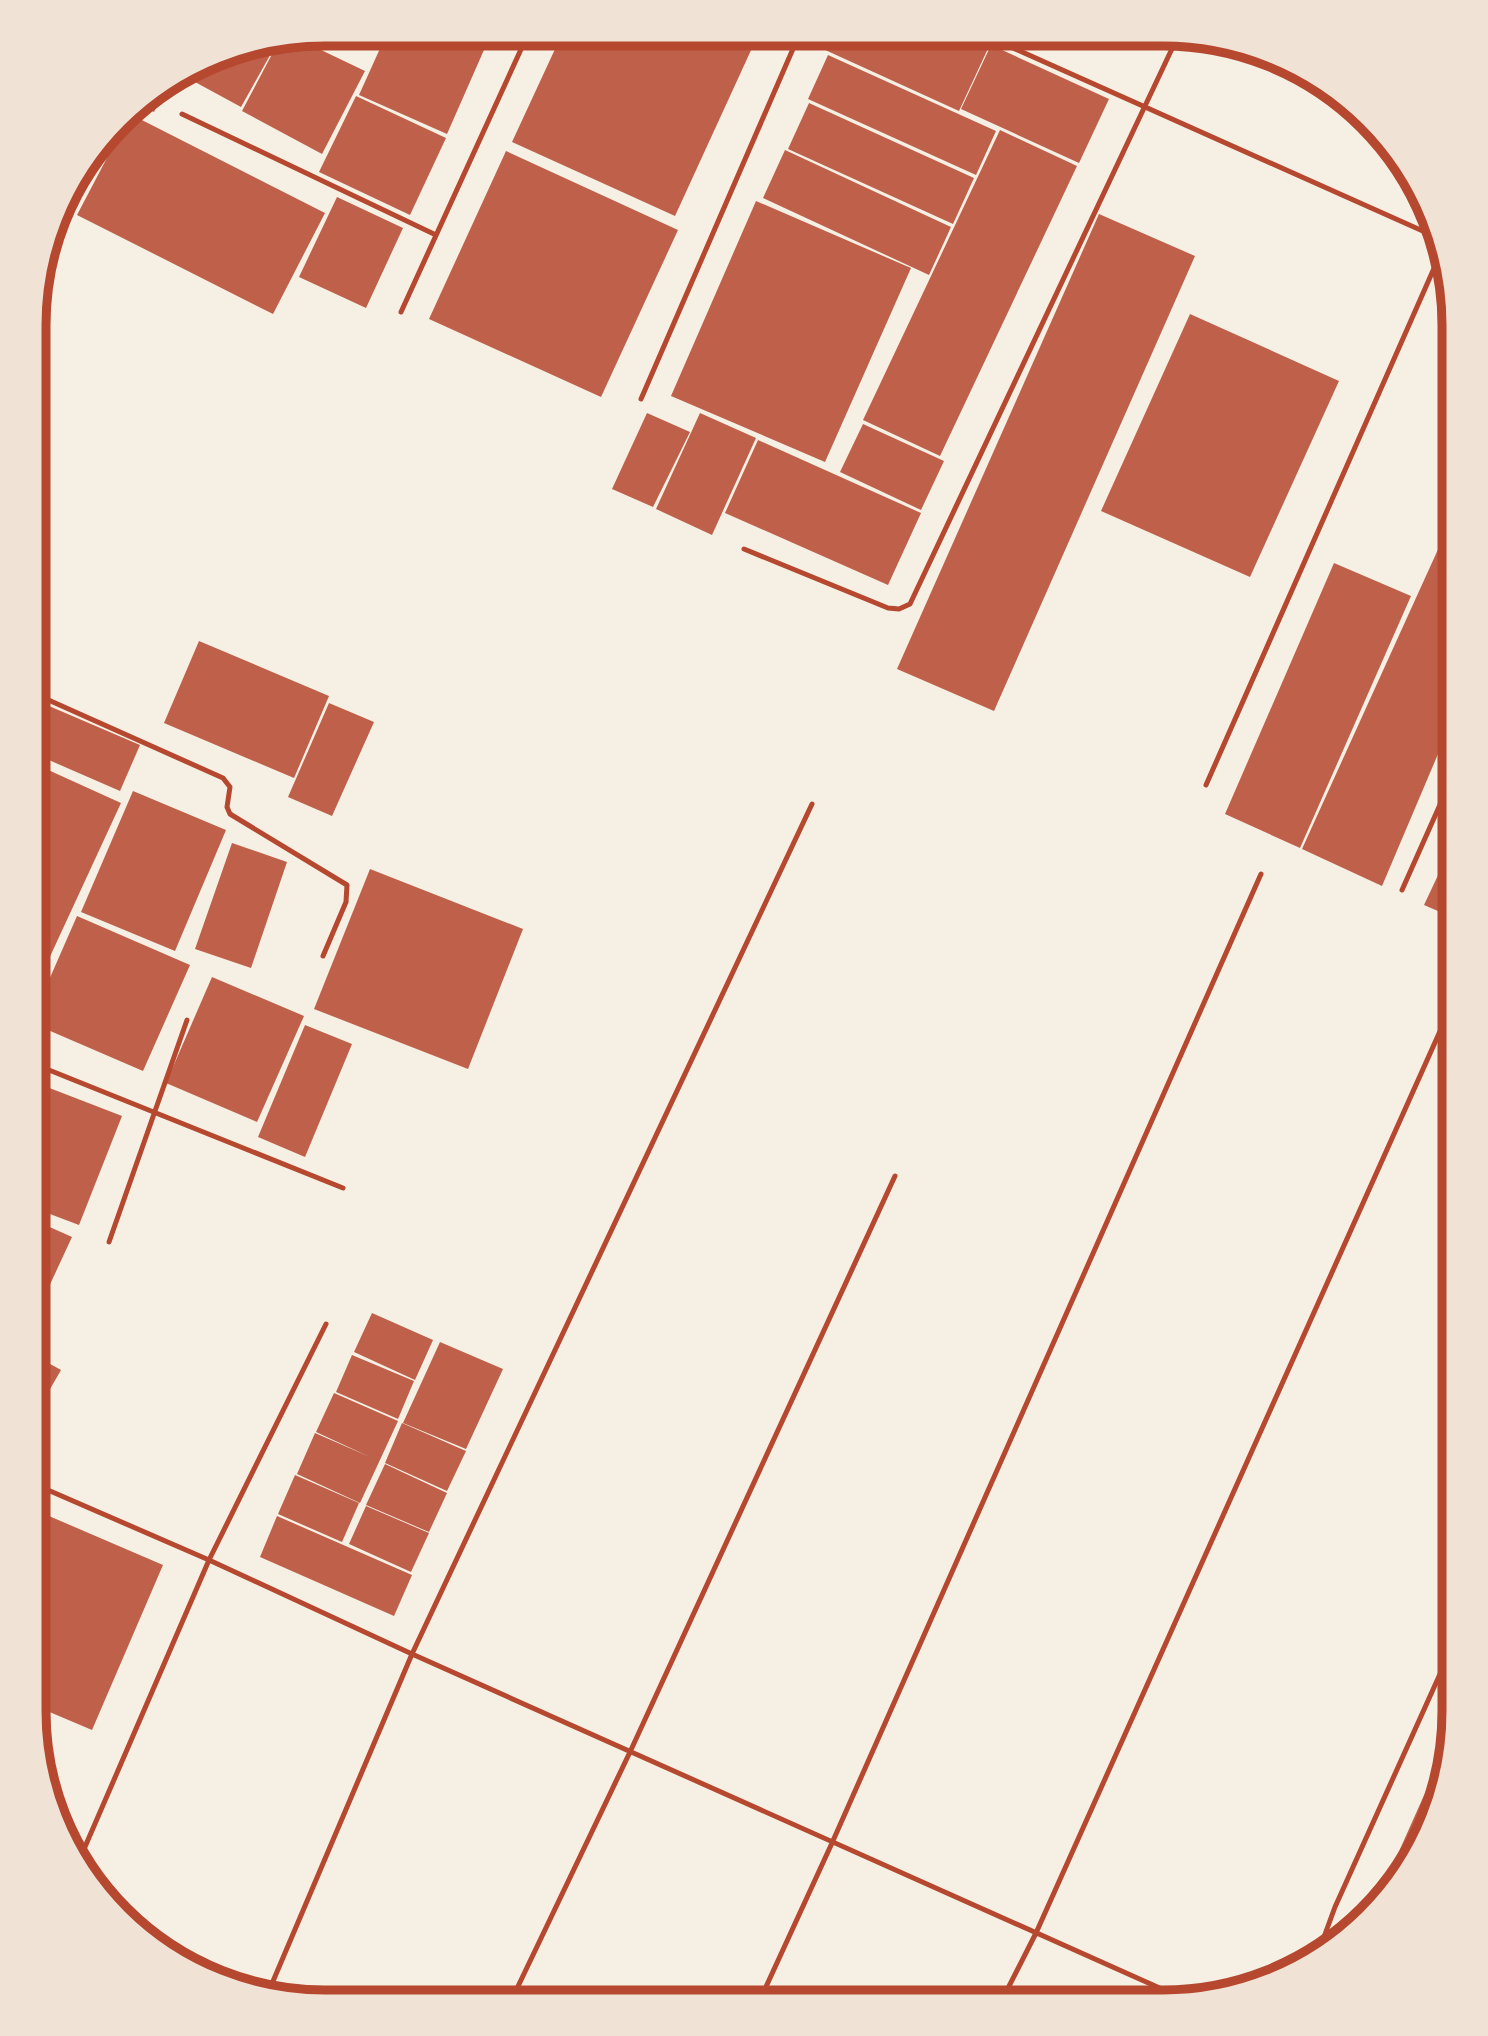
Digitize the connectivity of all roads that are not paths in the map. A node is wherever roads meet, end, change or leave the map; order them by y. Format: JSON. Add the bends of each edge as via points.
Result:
{"nodes":[{"id":1,"x":523,"y":46,"type":"edge"},
{"id":2,"x":794,"y":46,"type":"edge"},
{"id":3,"x":1009,"y":46,"type":"edge"},
{"id":4,"x":1173,"y":46,"type":"edge"},
{"id":5,"x":1146,"y":107,"type":"junction"},
{"id":6,"x":182,"y":114,"type":"dead end"},
{"id":7,"x":1427,"y":233,"type":"edge"},
{"id":8,"x":436,"y":235,"type":"junction"},
{"id":9,"x":1436,"y":264,"type":"edge"},
{"id":10,"x":401,"y":312,"type":"dead end"},
{"id":11,"x":641,"y":399,"type":"dead end"},
{"id":12,"x":744,"y":549,"type":"dead end"},
{"id":13,"x":46,"y":699,"type":"edge"},
{"id":14,"x":1206,"y":785,"type":"dead end"},
{"id":15,"x":1442,"y":800,"type":"edge"},
{"id":16,"x":812,"y":804,"type":"dead end"},
{"id":17,"x":1261,"y":874,"type":"dead end"},
{"id":18,"x":1402,"y":890,"type":"dead end"},
{"id":19,"x":323,"y":956,"type":"dead end"},
{"id":20,"x":187,"y":1020,"type":"dead end"},
{"id":21,"x":1442,"y":1027,"type":"edge"},
{"id":22,"x":46,"y":1069,"type":"edge"},
{"id":23,"x":155,"y":1113,"type":"junction"},
{"id":24,"x":895,"y":1176,"type":"dead end"},
{"id":25,"x":343,"y":1188,"type":"dead end"},
{"id":26,"x":110,"y":1242,"type":"dead end"},
{"id":27,"x":326,"y":1324,"type":"dead end"},
{"id":28,"x":46,"y":1488,"type":"edge"},
{"id":29,"x":209,"y":1560,"type":"junction"},
{"id":30,"x":412,"y":1654,"type":"junction"},
{"id":31,"x":1442,"y":1670,"type":"edge"},
{"id":32,"x":630,"y":1752,"type":"junction"},
{"id":33,"x":832,"y":1843,"type":"junction"},
{"id":34,"x":83,"y":1851,"type":"edge"},
{"id":35,"x":1036,"y":1933,"type":"junction"},
{"id":36,"x":1323,"y":1940,"type":"edge"},
{"id":37,"x":271,"y":1985,"type":"edge"},
{"id":38,"x":516,"y":1990,"type":"edge"},
{"id":39,"x":765,"y":1990,"type":"edge"},
{"id":40,"x":1007,"y":1990,"type":"edge"},
{"id":41,"x":1164,"y":1990,"type":"edge"}],
"edges":[{"from":1,"to":8,"type":"lane"},
{"from":2,"to":11,"type":"lane"},
{"from":3,"to":5,"type":"lane"},
{"from":4,"to":5,"type":"lane"},
{"from":5,"to":7,"type":"lane"},
{"from":5,"to":12,"type":"lane","via":[[911,604],[888,608]]},
{"from":6,"to":8,"type":"lane"},
{"from":8,"to":10,"type":"lane"},
{"from":9,"to":14,"type":"lane"},
{"from":13,"to":19,"type":"lane","via":[[223,778],[230,787],[230,814],[347,885],[345,902]]},
{"from":15,"to":18,"type":"lane"},
{"from":16,"to":30,"type":"lane"},
{"from":17,"to":33,"type":"lane"},
{"from":20,"to":23,"type":"lane"},
{"from":21,"to":35,"type":"lane"},
{"from":22,"to":23,"type":"lane"},
{"from":23,"to":25,"type":"lane"},
{"from":23,"to":26,"type":"lane"},
{"from":24,"to":32,"type":"lane"},
{"from":27,"to":29,"type":"lane"},
{"from":28,"to":29,"type":"lane"},
{"from":29,"to":30,"type":"lane"},
{"from":29,"to":34,"type":"lane"},
{"from":30,"to":32,"type":"lane"},
{"from":30,"to":37,"type":"lane"},
{"from":31,"to":36,"type":"lane"},
{"from":32,"to":33,"type":"lane"},
{"from":32,"to":38,"type":"lane"},
{"from":33,"to":35,"type":"lane"},
{"from":33,"to":39,"type":"lane"},
{"from":35,"to":40,"type":"lane"},
{"from":35,"to":41,"type":"lane"}]}
